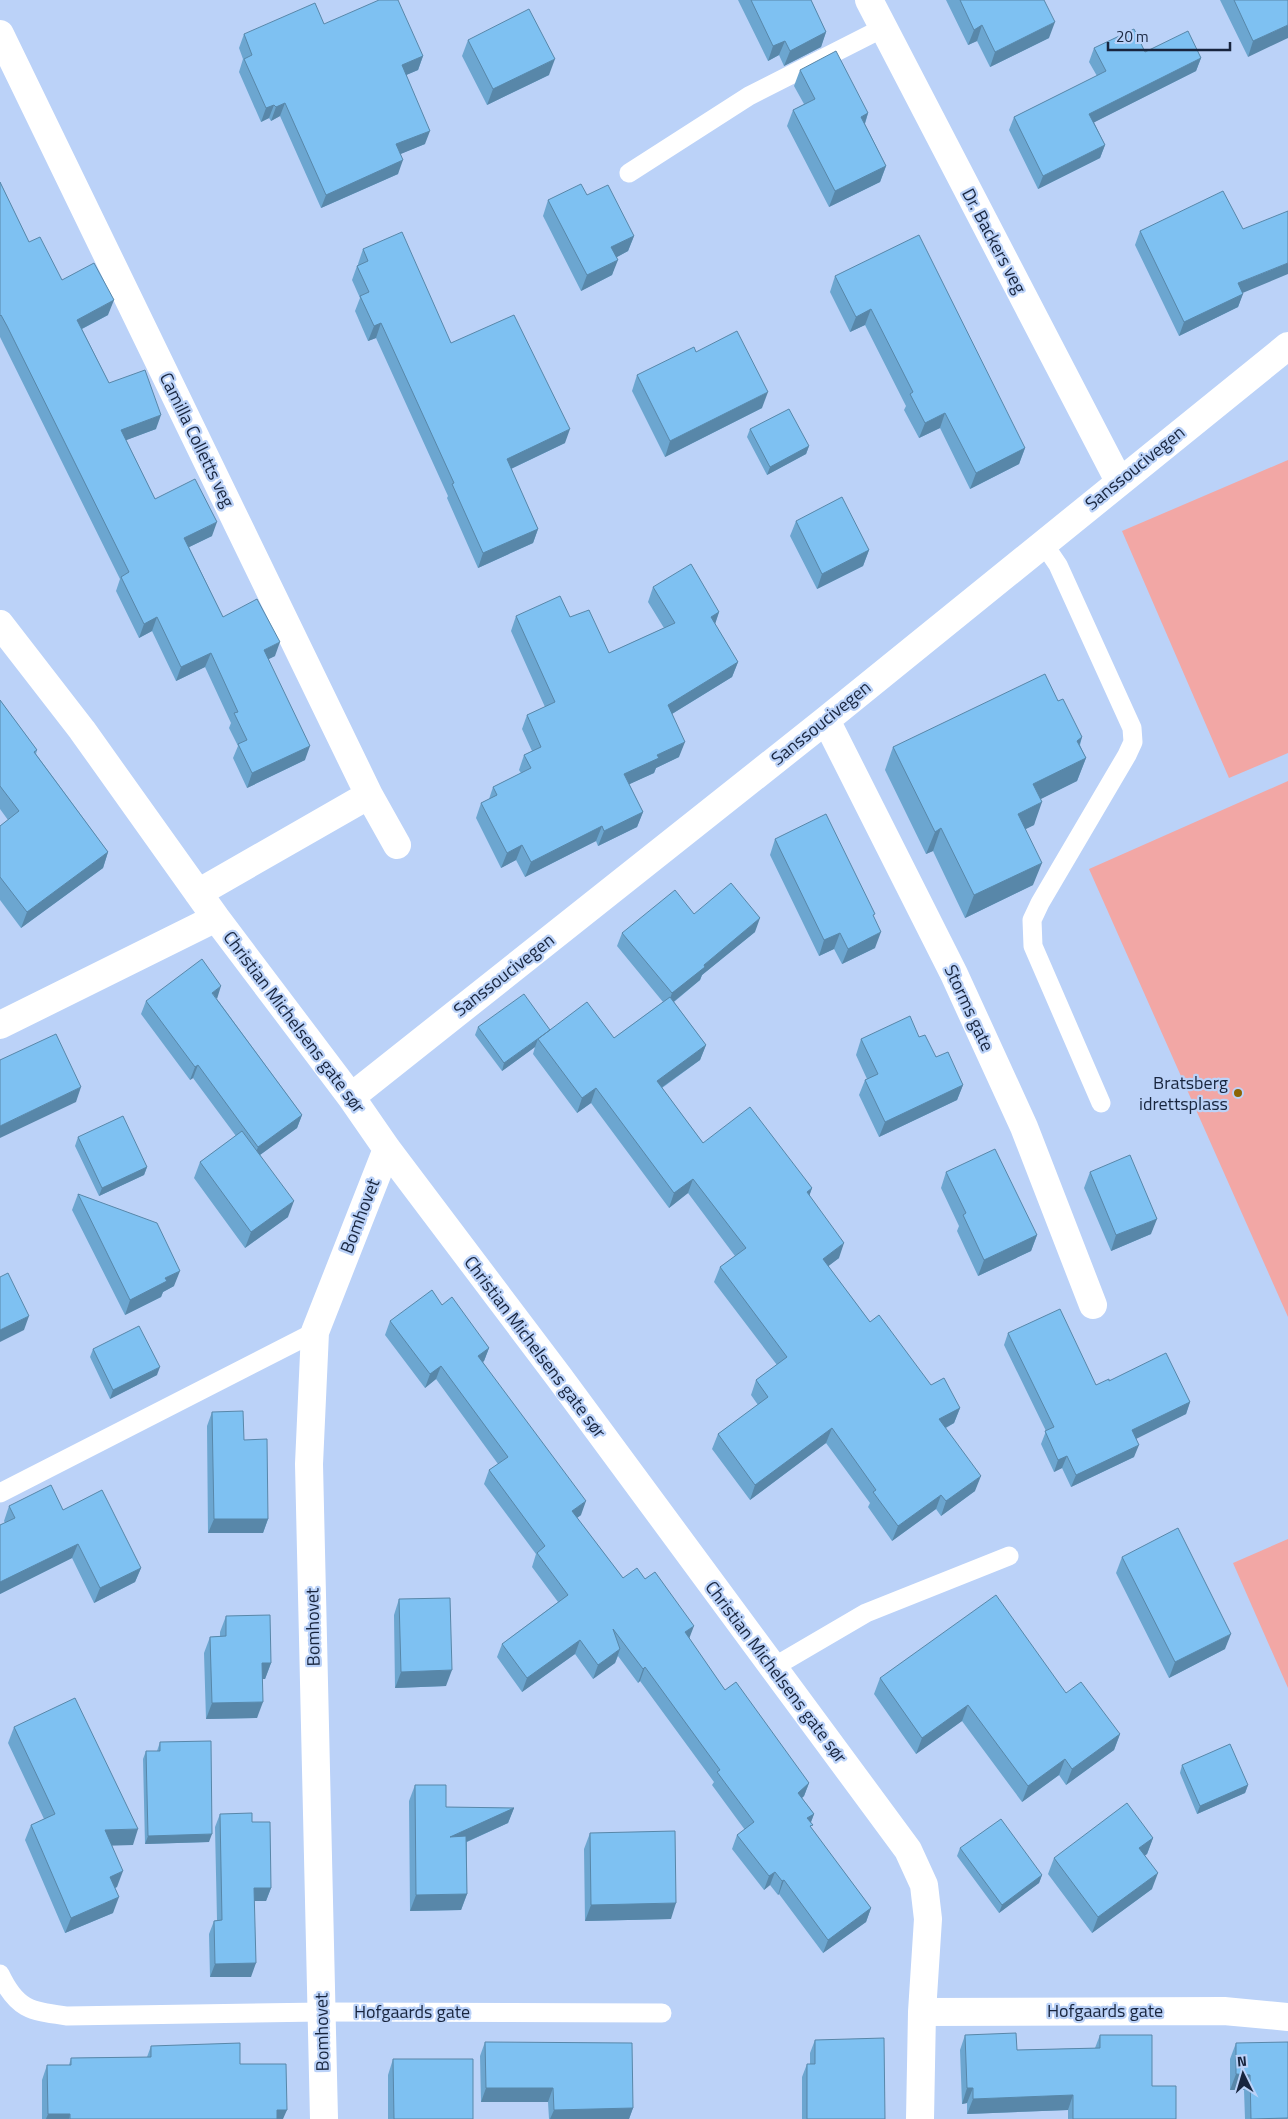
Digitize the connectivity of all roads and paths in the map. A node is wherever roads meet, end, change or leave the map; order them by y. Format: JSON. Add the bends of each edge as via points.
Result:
{"nodes":[{"id":1,"x":869,"y":0,"type":"edge"},
{"id":2,"x":883,"y":28,"type":"junction"},
{"id":3,"x":0,"y":34,"type":"edge"},
{"id":4,"x":629,"y":173,"type":"dead end"},
{"id":5,"x":1288,"y":346,"type":"edge"},
{"id":6,"x":1119,"y":481,"type":"junction"},
{"id":7,"x":1043,"y":543,"type":"junction"},
{"id":8,"x":0,"y":624,"type":"edge"},
{"id":9,"x":826,"y":720,"type":"junction"},
{"id":10,"x":370,"y":795,"type":"junction"},
{"id":11,"x":397,"y":845,"type":"dead end"},
{"id":12,"x":198,"y":893,"type":"junction"},
{"id":13,"x":216,"y":918,"type":"junction"},
{"id":14,"x":0,"y":1025,"type":"edge"},
{"id":15,"x":351,"y":1097,"type":"junction"},
{"id":16,"x":1101,"y":1103,"type":"dead end"},
{"id":17,"x":387,"y":1149,"type":"junction"},
{"id":18,"x":1093,"y":1305,"type":"dead end"},
{"id":19,"x":315,"y":1332,"type":"junction"},
{"id":20,"x":0,"y":1493,"type":"edge"},
{"id":21,"x":1009,"y":1556,"type":"dead end"},
{"id":22,"x":772,"y":1668,"type":"junction"},
{"id":23,"x":0,"y":1974,"type":"edge"},
{"id":24,"x":322,"y":2012,"type":"junction"},
{"id":25,"x":922,"y":2012,"type":"junction"},
{"id":26,"x":662,"y":2013,"type":"dead end"},
{"id":27,"x":1288,"y":2018,"type":"edge"},
{"id":28,"x":324,"y":2119,"type":"edge"},
{"id":29,"x":920,"y":2119,"type":"edge"}],
"edges":[{"from":1,"to":2,"type":"street","name":"Dr. Backers veg"},
{"from":2,"to":4,"type":"lane","via":[[749,96]]},
{"from":2,"to":6,"type":"street","name":"Dr. Backers veg"},
{"from":3,"to":10,"type":"street","name":"Camilla Colletts veg"},
{"from":5,"to":6,"type":"street","name":"Sanssoucivegen"},
{"from":6,"to":7,"type":"street","name":"Sanssoucivegen"},
{"from":7,"to":9,"type":"street","name":"Sanssoucivegen"},
{"from":7,"to":16,"type":"lane","via":[[1058,565],[1132,728],[1133,742],[1127,755],[1032,920],[1033,946]]},
{"from":8,"to":12,"type":"street","name":"Christian Michelsens gate sør","via":[[82,730]]},
{"from":9,"to":15,"type":"street","name":"Sanssoucivegen"},
{"from":9,"to":18,"type":"street","name":"Storms gate","via":[[954,974],[1024,1127]]},
{"from":10,"to":11,"type":"street","name":"Camilla Colletts veg"},
{"from":10,"to":12,"type":"street"},
{"from":12,"to":13,"type":"street","name":"Christian Michelsens gate sør"},
{"from":13,"to":14,"type":"street"},
{"from":13,"to":15,"type":"street","name":"Christian Michelsens gate sør"},
{"from":15,"to":17,"type":"street","name":"Christian Michelsens gate sør"},
{"from":17,"to":19,"type":"street","name":"Bomhovet"},
{"from":17,"to":22,"type":"street","name":"Christian Michelsens gate sør"},
{"from":19,"to":20,"type":"lane"},
{"from":19,"to":24,"type":"street","name":"Bomhovet","via":[[309,1464]]},
{"from":21,"to":22,"type":"lane","via":[[866,1613]]},
{"from":22,"to":25,"type":"street","name":"Christian Michelsens gate sør","via":[[908,1850],[924,1885],[928,1919]]},
{"from":23,"to":24,"type":"lane","name":"Hofgaards gate","via":[[21,2006],[34,2012],[67,2016]]},
{"from":24,"to":26,"type":"lane","name":"Hofgaards gate"},
{"from":24,"to":28,"type":"street","name":"Bomhovet"},
{"from":25,"to":27,"type":"street","name":"Hofgaards gate","via":[[1224,2011]]},
{"from":25,"to":29,"type":"street","name":"Christian Michelsens gate sør"}]}
